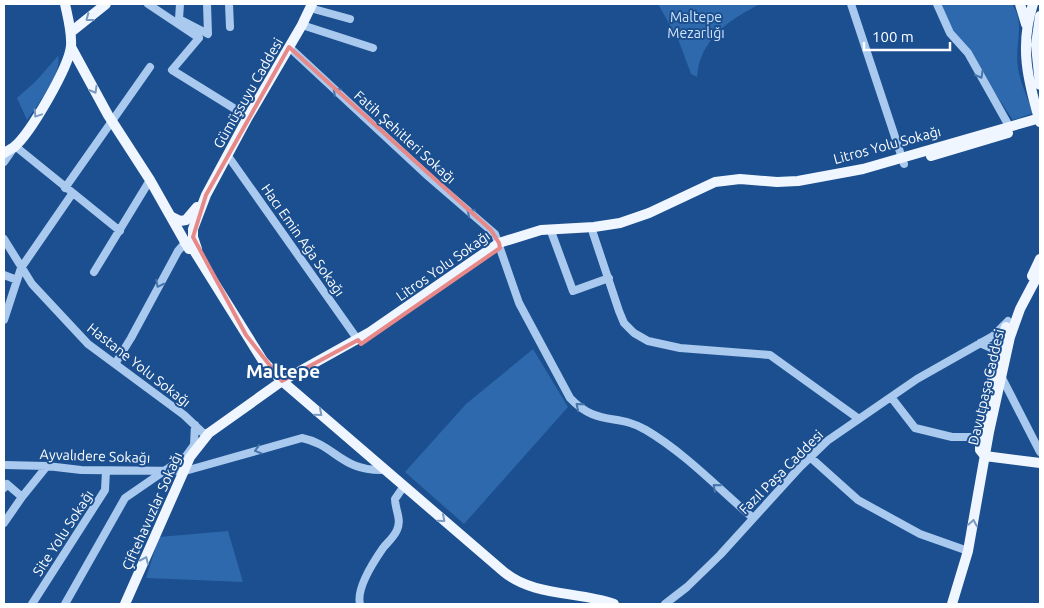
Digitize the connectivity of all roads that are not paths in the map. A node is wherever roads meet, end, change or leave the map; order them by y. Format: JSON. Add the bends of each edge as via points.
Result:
{"nodes":[{"id":1,"x":65,"y":4,"type":"edge"},
{"id":2,"x":106,"y":4,"type":"edge"},
{"id":3,"x":148,"y":4,"type":"edge"},
{"id":4,"x":207,"y":4,"type":"edge"},
{"id":5,"x":230,"y":4,"type":"edge"},
{"id":6,"x":851,"y":4,"type":"edge"},
{"id":7,"x":937,"y":4,"type":"edge"},
{"id":8,"x":1020,"y":4,"type":"edge"},
{"id":9,"x":1033,"y":4,"type":"edge"},
{"id":10,"x":1038,"y":4,"type":"edge"},
{"id":11,"x":179,"y":5,"type":"edge"},
{"id":12,"x":311,"y":6,"type":"edge"},
{"id":13,"x":1040,"y":16,"type":"edge"},
{"id":14,"x":350,"y":19,"type":"dead end"},
{"id":15,"x":177,"y":21,"type":"junction"},
{"id":16,"x":302,"y":25,"type":"junction"},
{"id":17,"x":230,"y":27,"type":"dead end"},
{"id":18,"x":1027,"y":28,"type":"junction"},
{"id":19,"x":71,"y":32,"type":"junction"},
{"id":20,"x":71,"y":47,"type":"junction"},
{"id":21,"x":289,"y":47,"type":"junction"},
{"id":22,"x":373,"y":48,"type":"dead end"},
{"id":23,"x":1036,"y":58,"type":"junction"},
{"id":24,"x":150,"y":67,"type":"dead end"},
{"id":25,"x":1040,"y":85,"type":"edge"},
{"id":26,"x":248,"y":117,"type":"junction"},
{"id":27,"x":1040,"y":120,"type":"edge"},
{"id":28,"x":112,"y":121,"type":"junction"},
{"id":29,"x":1009,"y":126,"type":"junction"},
{"id":30,"x":15,"y":146,"type":"junction"},
{"id":31,"x":4,"y":153,"type":"edge"},
{"id":32,"x":228,"y":156,"type":"junction"},
{"id":33,"x":903,"y":161,"type":"junction"},
{"id":34,"x":4,"y":162,"type":"edge"},
{"id":35,"x":150,"y":180,"type":"junction"},
{"id":36,"x":715,"y":184,"type":"junction"},
{"id":37,"x":65,"y":188,"type":"junction"},
{"id":38,"x":72,"y":194,"type":"junction"},
{"id":39,"x":206,"y":195,"type":"junction"},
{"id":40,"x":172,"y":217,"type":"junction"},
{"id":41,"x":120,"y":231,"type":"junction"},
{"id":42,"x":593,"y":233,"type":"junction"},
{"id":43,"x":552,"y":234,"type":"junction"},
{"id":44,"x":4,"y":239,"type":"edge"},
{"id":45,"x":185,"y":243,"type":"junction"},
{"id":46,"x":499,"y":245,"type":"junction"},
{"id":47,"x":1040,"y":259,"type":"edge"},
{"id":48,"x":21,"y":268,"type":"junction"},
{"id":49,"x":1040,"y":271,"type":"edge"},
{"id":50,"x":94,"y":272,"type":"dead end"},
{"id":51,"x":4,"y":274,"type":"edge"},
{"id":52,"x":609,"y":278,"type":"junction"},
{"id":53,"x":17,"y":280,"type":"junction"},
{"id":54,"x":221,"y":295,"type":"junction"},
{"id":55,"x":4,"y":320,"type":"edge"},
{"id":56,"x":1008,"y":322,"type":"junction"},
{"id":57,"x":360,"y":342,"type":"junction"},
{"id":58,"x":980,"y":343,"type":"junction"},
{"id":59,"x":998,"y":351,"type":"junction"},
{"id":60,"x":115,"y":364,"type":"junction"},
{"id":61,"x":1001,"y":376,"type":"junction"},
{"id":62,"x":282,"y":381,"type":"junction"},
{"id":63,"x":891,"y":397,"type":"junction"},
{"id":64,"x":994,"y":411,"type":"junction"},
{"id":65,"x":859,"y":419,"type":"junction"},
{"id":66,"x":195,"y":425,"type":"junction"},
{"id":67,"x":209,"y":433,"type":"junction"},
{"id":68,"x":980,"y":437,"type":"junction"},
{"id":69,"x":1040,"y":452,"type":"edge"},
{"id":70,"x":985,"y":456,"type":"junction"},
{"id":71,"x":810,"y":457,"type":"junction"},
{"id":72,"x":1040,"y":463,"type":"edge"},
{"id":73,"x":185,"y":465,"type":"junction"},
{"id":74,"x":4,"y":466,"type":"edge"},
{"id":75,"x":47,"y":466,"type":"junction"},
{"id":76,"x":385,"y":470,"type":"junction"},
{"id":77,"x":106,"y":471,"type":"junction"},
{"id":78,"x":162,"y":471,"type":"junction"},
{"id":79,"x":404,"y":486,"type":"junction"},
{"id":80,"x":4,"y":488,"type":"edge"},
{"id":81,"x":22,"y":497,"type":"junction"},
{"id":82,"x":753,"y":518,"type":"junction"},
{"id":83,"x":4,"y":523,"type":"edge"},
{"id":84,"x":968,"y":551,"type":"junction"},
{"id":85,"x":32,"y":604,"type":"edge"},
{"id":86,"x":65,"y":604,"type":"edge"},
{"id":87,"x":125,"y":604,"type":"edge"},
{"id":88,"x":360,"y":604,"type":"edge"},
{"id":89,"x":614,"y":604,"type":"edge"},
{"id":90,"x":665,"y":604,"type":"edge"},
{"id":91,"x":952,"y":604,"type":"edge"}],
"edges":[{"from":1,"to":19,"type":"main road"},
{"from":2,"to":19,"type":"main road","one_way":true},
{"from":3,"to":15,"type":"street"},
{"from":4,"to":15,"type":"street","via":[[208,34]]},
{"from":5,"to":17,"type":"street"},
{"from":6,"to":33,"type":"street"},
{"from":7,"to":29,"type":"street","one_way":true,"via":[[950,33],[968,53]]},
{"from":8,"to":18,"type":"main road"},
{"from":9,"to":18,"type":"main road"},
{"from":10,"to":23,"type":"main road","via":[[1032,39]]},
{"from":11,"to":15,"type":"street"},
{"from":12,"to":14,"type":"street"},
{"from":12,"to":16,"type":"main road","name":"Gümüşsuyu Caddesi"},
{"from":13,"to":23,"type":"main road"},
{"from":15,"to":26,"type":"street","via":[[198,38],[172,70]]},
{"from":16,"to":21,"type":"main road","name":"Gümüşsuyu Caddesi"},
{"from":16,"to":22,"type":"street"},
{"from":18,"to":27,"type":"main road","via":[[1026,70]]},
{"from":19,"to":20,"type":"main road"},
{"from":20,"to":28,"type":"main road","one_way":true},
{"from":20,"to":30,"type":"main road","one_way":true,"via":[[52,92]]},
{"from":21,"to":26,"type":"main road","name":"Gümüşsuyu Caddesi"},
{"from":46,"to":21,"type":"street","name":"Fatih Şehitleri Sokağı","one_way":true,"via":[[492,230],[429,177]]},
{"from":23,"to":25,"type":"main road"},
{"from":24,"to":28,"type":"street"},
{"from":26,"to":32,"type":"main road","name":"Gümüşsuyu Caddesi"},
{"from":27,"to":29,"type":"main road","name":"Litros Yolu Sokağı"},
{"from":27,"to":33,"type":"main road","name":"Litros Yolu Sokağı"},
{"from":28,"to":35,"type":"main road"},
{"from":28,"to":37,"type":"street"},
{"from":29,"to":33,"type":"main road","name":"Litros Yolu Sokağı"},
{"from":30,"to":31,"type":"main road"},
{"from":30,"to":34,"type":"street"},
{"from":30,"to":37,"type":"street"},
{"from":32,"to":39,"type":"main road","name":"Gümüşsuyu Caddesi"},
{"from":32,"to":57,"type":"street","name":"Hacı Emin Ağa Sokağı"},
{"from":33,"to":36,"type":"main road","name":"Litros Yolu Sokağı","via":[[864,176],[799,185]]},
{"from":35,"to":40,"type":"main road"},
{"from":35,"to":41,"type":"street"},
{"from":36,"to":42,"type":"main road","name":"Litros Yolu Sokağı","via":[[647,220]]},
{"from":36,"to":46,"type":"main road","name":"Litros Yolu Sokağı","via":[[620,223],[541,230]]},
{"from":37,"to":38,"type":"street"},
{"from":38,"to":41,"type":"street"},
{"from":38,"to":48,"type":"street"},
{"from":39,"to":40,"type":"main road","via":[[186,220]]},
{"from":39,"to":54,"type":"main road","via":[[195,222],[193,237]]},
{"from":40,"to":45,"type":"main road"},
{"from":41,"to":50,"type":"street"},
{"from":42,"to":43,"type":"main road","name":"Litros Yolu Sokağı"},
{"from":42,"to":52,"type":"street"},
{"from":43,"to":46,"type":"main road","name":"Litros Yolu Sokağı"},
{"from":43,"to":52,"type":"street","via":[[573,291]]},
{"from":44,"to":48,"type":"street","name":"Hastane Yolu Sokağı"},
{"from":45,"to":54,"type":"main road","via":[[195,252]]},
{"from":45,"to":60,"type":"street","one_way":true},
{"from":46,"to":57,"type":"main road","name":"Litros Yolu Sokağı"},
{"from":82,"to":46,"type":"street","name":"Fatih Şehitleri Sokağı","one_way":true,"via":[[644,428],[594,416],[579,408],[570,398],[519,303]]},
{"from":47,"to":56,"type":"main road","name":"Davutpaşa Caddesi"},
{"from":48,"to":53,"type":"street"},
{"from":48,"to":60,"type":"street","name":"Hastane Yolu Sokağı","via":[[51,307],[88,344]]},
{"from":49,"to":61,"type":"main road","name":"Davutpaşa Caddesi","via":[[1015,321]]},
{"from":51,"to":53,"type":"street"},
{"from":52,"to":65,"type":"street","via":[[624,323],[644,339],[680,348],[770,355]]},
{"from":53,"to":55,"type":"street"},
{"from":54,"to":62,"type":"main road","via":[[263,361]]},
{"from":56,"to":58,"type":"street","name":"Fazıl Paşa Caddesi"},
{"from":56,"to":59,"type":"main road","name":"Davutpaşa Caddesi"},
{"from":57,"to":62,"type":"main road","name":"Litros Yolu Sokağı","via":[[301,377]]},
{"from":58,"to":59,"type":"street"},
{"from":58,"to":63,"type":"street","name":"Fazıl Paşa Caddesi"},
{"from":59,"to":64,"type":"main road","via":[[992,401]]},
{"from":59,"to":68,"type":"main road","name":"Davutpaşa Caddesi"},
{"from":60,"to":66,"type":"street","name":"Hastane Yolu Sokağı"},
{"from":61,"to":64,"type":"main road","name":"Davutpaşa Caddesi"},
{"from":61,"to":69,"type":"street"},
{"from":62,"to":67,"type":"main road","name":"Litros Yolu Sokağı"},
{"from":62,"to":76,"type":"main road","one_way":true},
{"from":63,"to":65,"type":"street","name":"Fazıl Paşa Caddesi"},
{"from":63,"to":68,"type":"street","via":[[915,428],[952,437]]},
{"from":64,"to":70,"type":"main road","name":"Davutpaşa Caddesi"},
{"from":65,"to":71,"type":"street","name":"Fazıl Paşa Caddesi"},
{"from":66,"to":67,"type":"street","name":"Hastane Yolu Sokağı","via":[[203,433]]},
{"from":66,"to":73,"type":"street","via":[[194,445]]},
{"from":67,"to":73,"type":"main road","name":"Çiftehavuzlar Sokağı"},
{"from":68,"to":70,"type":"main road","name":"Davutpaşa Caddesi","via":[[980,450]]},
{"from":70,"to":72,"type":"main road"},
{"from":84,"to":70,"type":"main road","name":"Davutpaşa Caddesi","one_way":true},
{"from":71,"to":82,"type":"street","name":"Fazıl Paşa Caddesi"},
{"from":71,"to":84,"type":"street","via":[[858,500],[920,534]]},
{"from":76,"to":73,"type":"street","one_way":true,"via":[[356,467],[313,441],[302,438]]},
{"from":73,"to":78,"type":"street","name":"Ayvalıdere Sokağı"},
{"from":73,"to":78,"type":"street"},
{"from":87,"to":73,"type":"main road","name":"Çiftehavuzlar Sokağı","one_way":true},
{"from":74,"to":75,"type":"street","name":"Ayvalıdere Sokağı"},
{"from":75,"to":77,"type":"street","name":"Ayvalıdere Sokağı"},
{"from":75,"to":81,"type":"street"},
{"from":76,"to":79,"type":"main road"},
{"from":77,"to":78,"type":"street","name":"Ayvalıdere Sokağı"},
{"from":77,"to":85,"type":"street","name":"Site Yolu Sokağı","via":[[102,496]]},
{"from":78,"to":86,"type":"street","via":[[125,498]]},
{"from":79,"to":88,"type":"street","via":[[396,499],[397,530],[359,594]]},
{"from":79,"to":89,"type":"main road","one_way":true,"via":[[514,580]]},
{"from":80,"to":81,"type":"street","via":[[7,484]]},
{"from":81,"to":83,"type":"street"},
{"from":82,"to":90,"type":"street","name":"Fazıl Paşa Caddesi","via":[[687,587]]},
{"from":84,"to":91,"type":"main road","name":"Davutpaşa Caddesi"}]}
